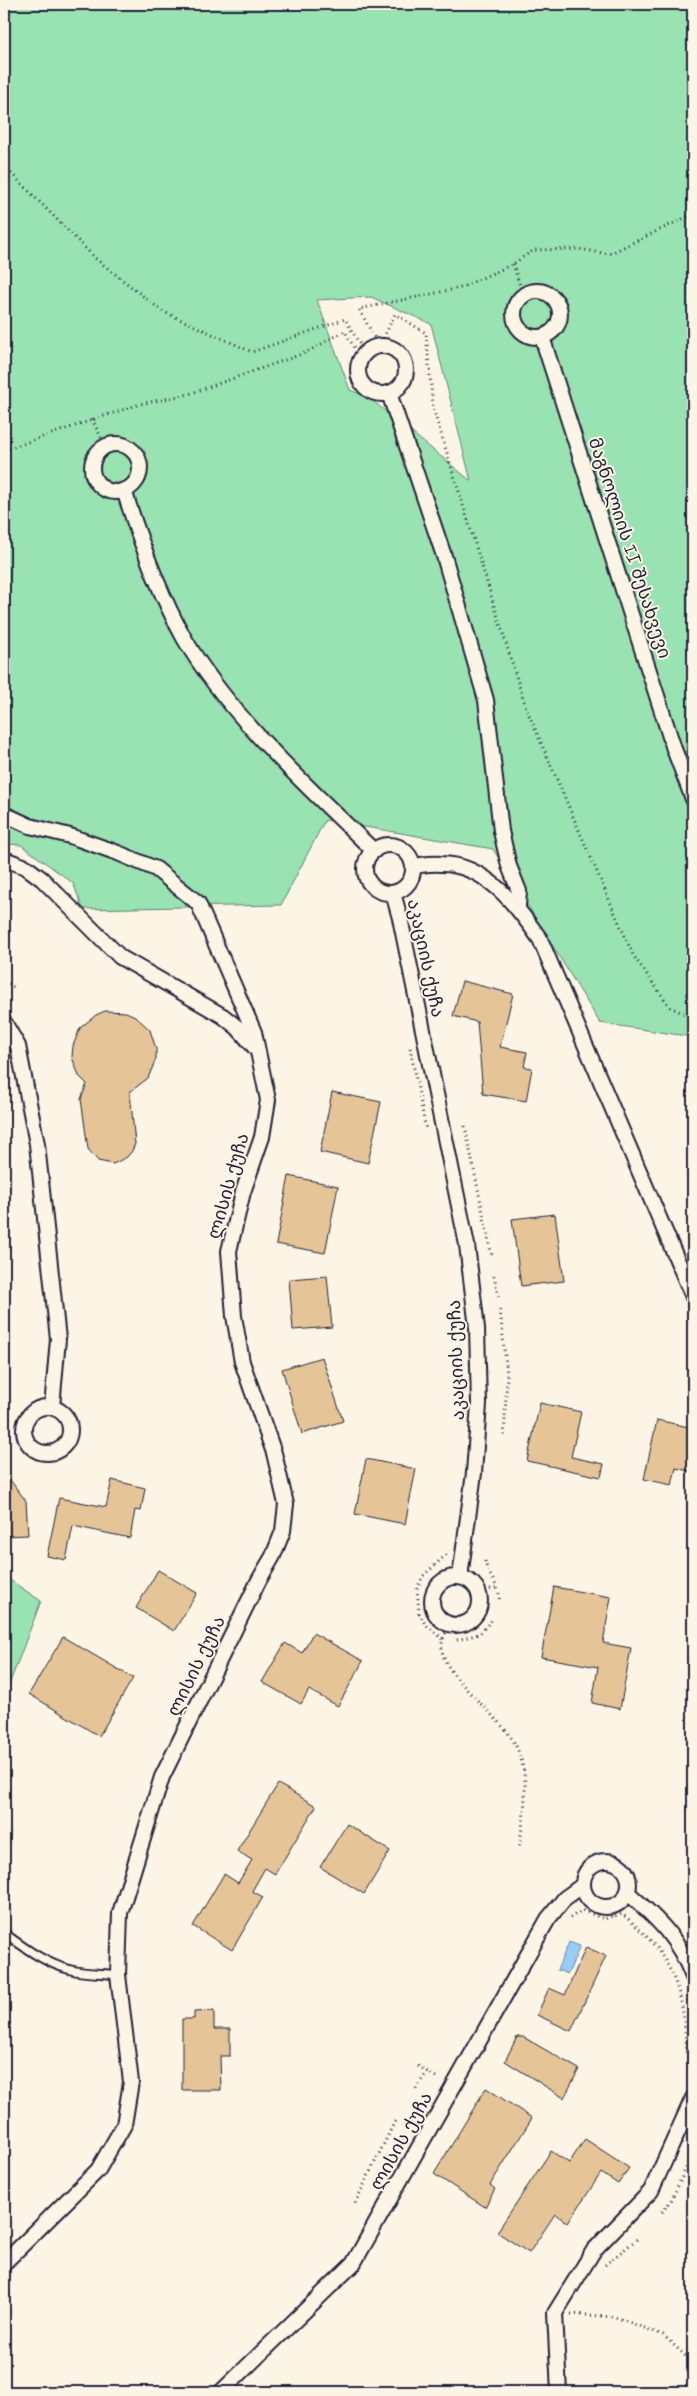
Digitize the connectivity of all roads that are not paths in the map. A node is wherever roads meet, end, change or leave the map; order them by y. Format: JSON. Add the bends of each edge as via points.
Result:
{"nodes":[{"id":1,"x":542,"y":337,"type":"junction"},
{"id":2,"x":389,"y":393,"type":"junction"},
{"id":3,"x":124,"y":490,"type":"junction"},
{"id":4,"x":693,"y":799,"type":"edge"},
{"id":5,"x":4,"y":814,"type":"edge"},
{"id":6,"x":374,"y":851,"type":"junction"},
{"id":7,"x":4,"y":858,"type":"edge"},
{"id":8,"x":413,"y":866,"type":"junction"},
{"id":9,"x":393,"y":894,"type":"junction"},
{"id":10,"x":518,"y":906,"type":"junction"},
{"id":11,"x":4,"y":1022,"type":"edge"},
{"id":12,"x":257,"y":1050,"type":"junction"},
{"id":13,"x":693,"y":1297,"type":"edge"},
{"id":14,"x":52,"y":1407,"type":"dead end"},
{"id":15,"x":460,"y":1577,"type":"junction"},
{"id":16,"x":583,"y":1885,"type":"junction"},
{"id":17,"x":628,"y":1893,"type":"junction"},
{"id":18,"x":4,"y":1933,"type":"edge"},
{"id":19,"x":118,"y":1975,"type":"junction"},
{"id":20,"x":693,"y":1977,"type":"edge"},
{"id":21,"x":693,"y":2098,"type":"edge"},
{"id":22,"x":4,"y":2263,"type":"edge"},
{"id":23,"x":221,"y":2392,"type":"edge"},
{"id":24,"x":559,"y":2392,"type":"edge"}],
"edges":[{"from":1,"to":1,"type":"street","via":[[526,335],[515,324],[514,308],[523,295],[537,291],[556,301],[559,308],[558,323]]},
{"from":1,"to":4,"type":"street","name":"მაგნოლიის II შესახვევი","via":[[674,749]]},
{"from":2,"to":2,"type":"street","via":[[401,384],[405,369],[400,355],[379,346],[363,356],[358,375],[373,392]]},
{"from":2,"to":10,"type":"street","via":[[444,556],[486,700],[501,831],[519,891]]},
{"from":3,"to":3,"type":"street","via":[[110,491],[94,477],[95,456],[105,446],[120,444],[138,458],[140,466],[136,481]]},
{"from":3,"to":6,"type":"street","via":[[151,571],[185,639],[219,689],[282,762]]},
{"from":5,"to":12,"type":"street","name":"ლისის ქუჩა","via":[[156,869],[198,903],[254,1032]]},
{"from":6,"to":8,"type":"street","via":[[386,846],[398,847],[408,854]]},
{"from":6,"to":9,"type":"street","via":[[365,866],[369,883],[376,890]]},
{"from":7,"to":12,"type":"street","name":"ლისის ქუჩა","via":[[26,867],[42,879],[120,957],[223,1016]]},
{"from":8,"to":9,"type":"street","name":"აკაციის ქუჩა","via":[[411,881]]},
{"from":8,"to":10,"type":"street","via":[[442,864],[463,869],[490,881]]},
{"from":9,"to":15,"type":"street","name":"აკაციის ქუჩა","via":[[467,1244],[477,1328],[478,1404],[474,1473]]},
{"from":10,"to":13,"type":"street","via":[[540,939]]},
{"from":11,"to":14,"type":"street","via":[[18,1046],[37,1144],[58,1339]]},
{"from":12,"to":19,"type":"street","name":"ლისის ქუჩა","via":[[268,1100],[262,1137],[243,1192],[229,1251],[234,1316],[242,1362],[274,1453],[286,1504],[282,1532],[162,1777],[120,1913]]},
{"from":15,"to":15,"type":"street","via":[[478,1591],[479,1606],[471,1619],[457,1625],[436,1615],[432,1600],[444,1579]]},
{"from":16,"to":17,"type":"street","via":[[591,1902],[602,1907],[621,1903]]},
{"from":16,"to":17,"type":"street","via":[[592,1865],[606,1861],[626,1871],[630,1885]]},
{"from":16,"to":23,"type":"street","name":"ლისის ქუჩა","via":[[565,1898],[548,1919],[353,2264]]},
{"from":17,"to":20,"type":"street","via":[[660,1921],[680,1950]]},
{"from":18,"to":19,"type":"lane","via":[[51,1963],[72,1970]]},
{"from":19,"to":22,"type":"street","name":"ლისის ქუჩა","via":[[131,2082],[124,2125],[98,2170]]},
{"from":21,"to":24,"type":"street","via":[[651,2191],[594,2250],[555,2313]]}]}
